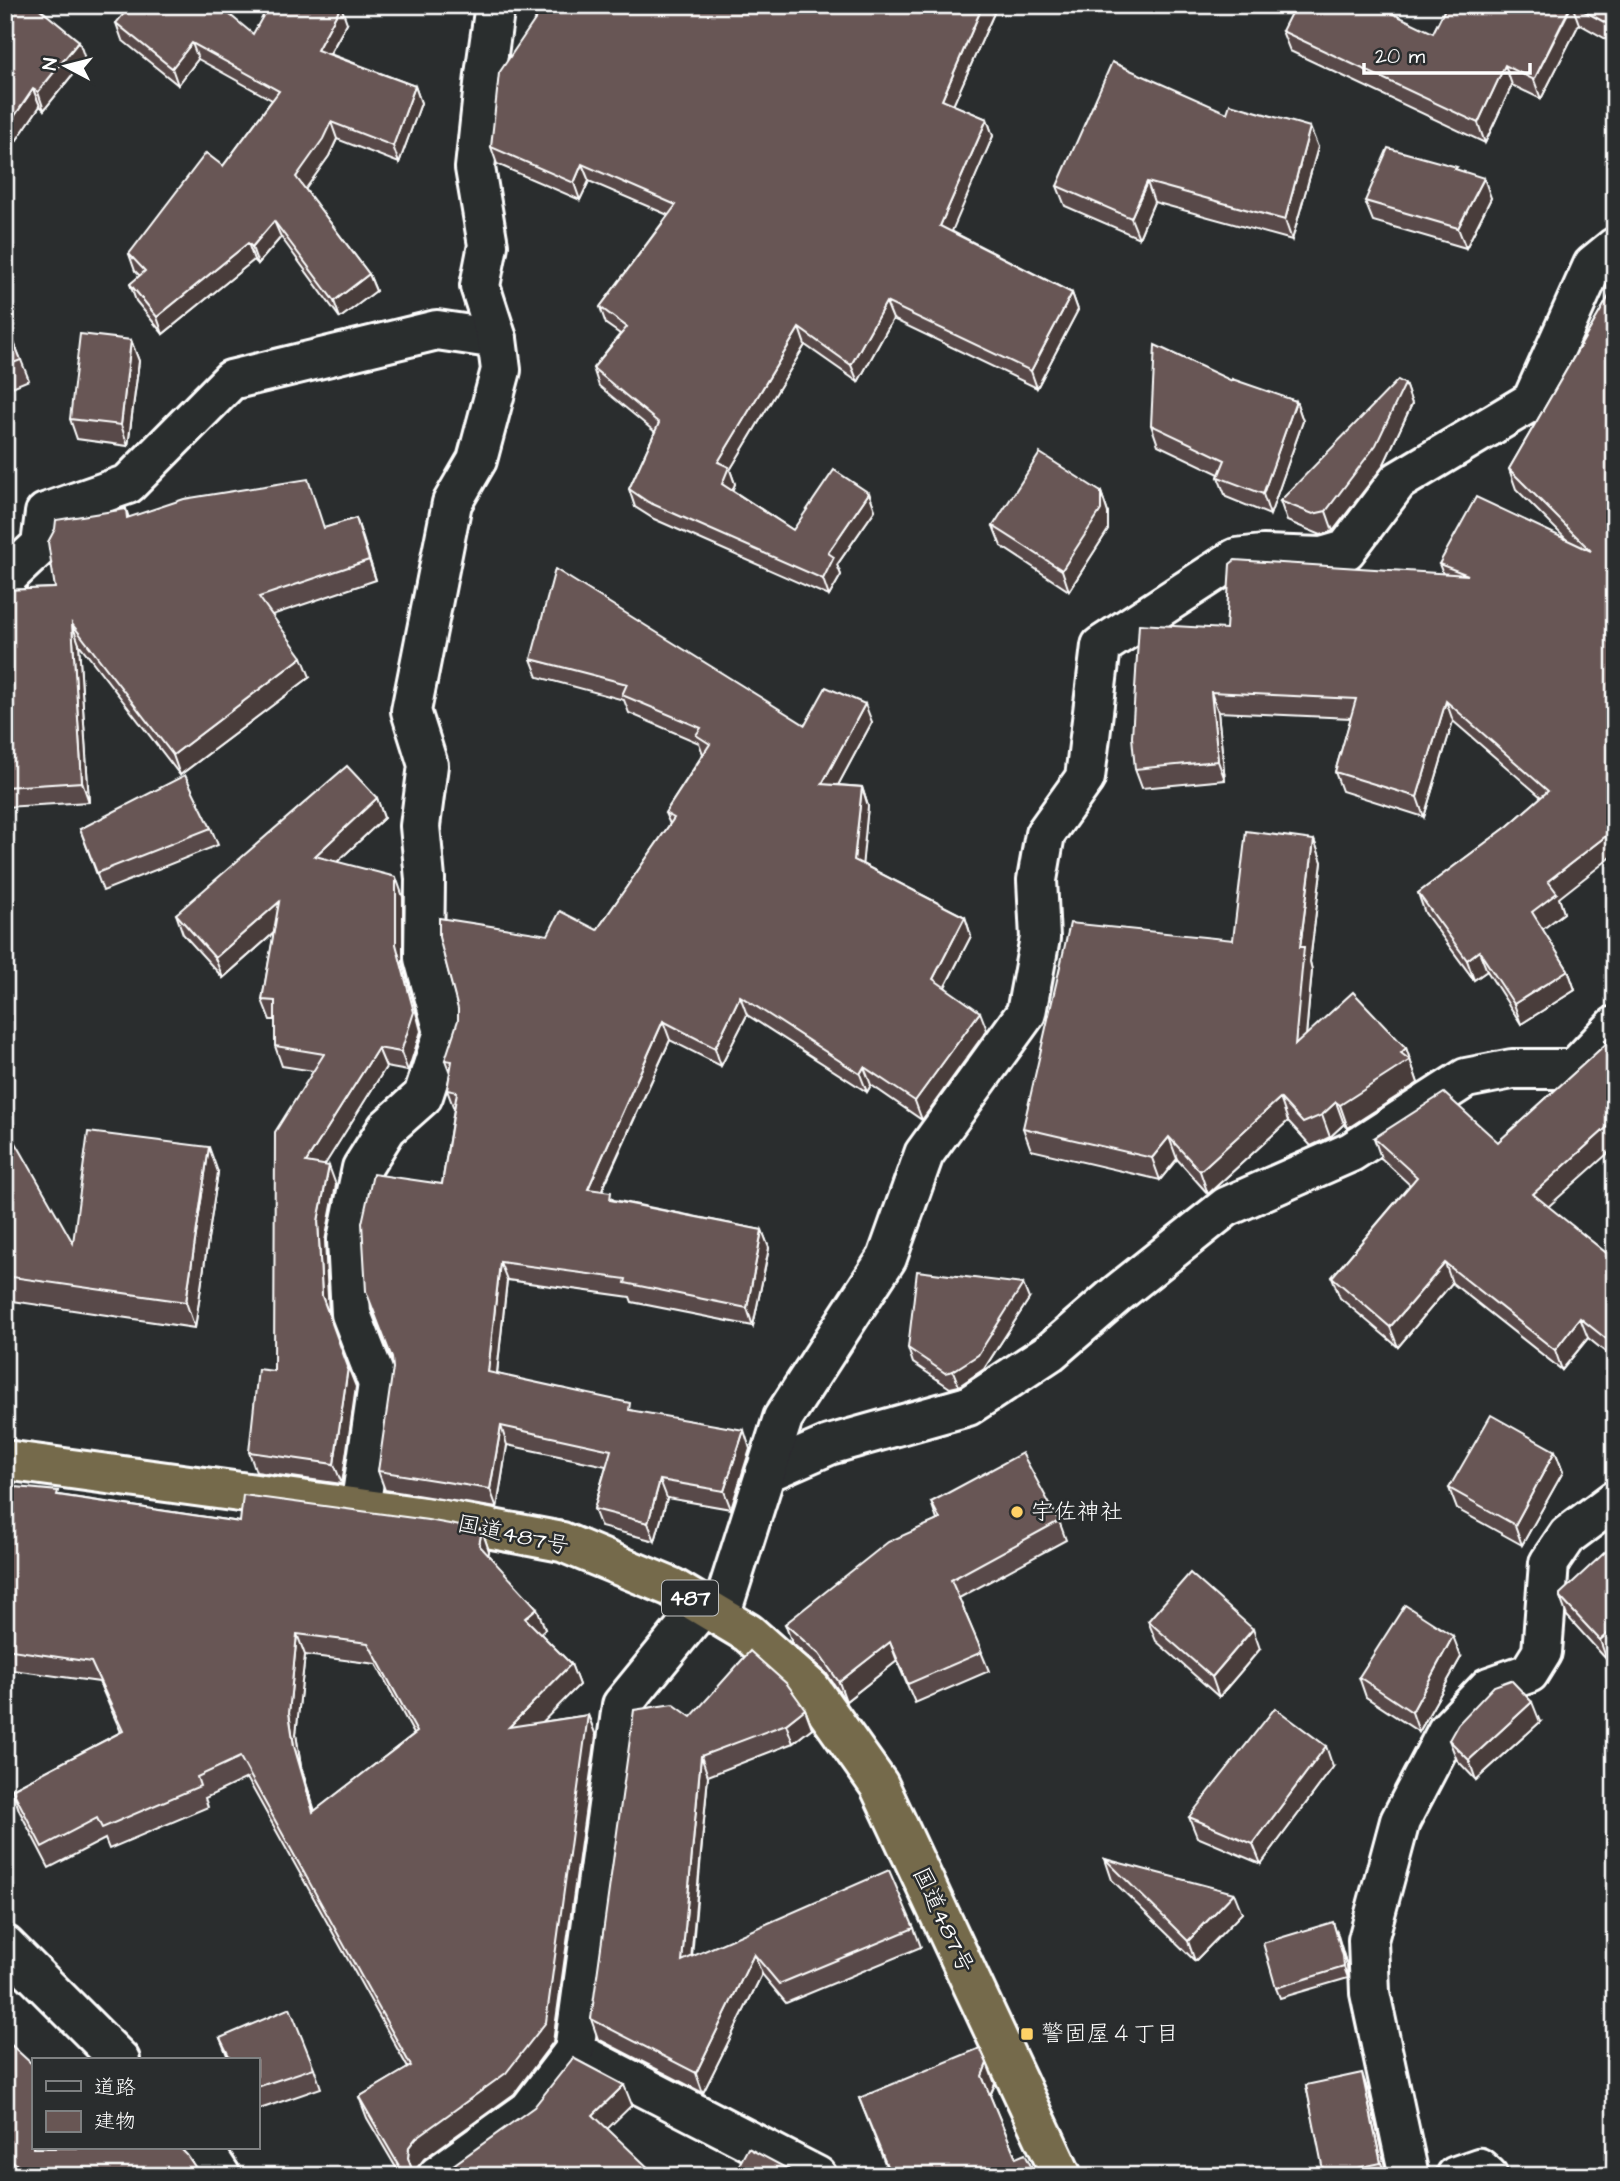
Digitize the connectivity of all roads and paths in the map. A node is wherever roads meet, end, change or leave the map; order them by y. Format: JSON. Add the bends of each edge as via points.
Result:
{"nodes":[{"id":1,"x":495,"y":5,"type":"edge"},
{"id":2,"x":1615,"y":247,"type":"edge"},
{"id":3,"x":497,"y":339,"type":"junction"},
{"id":4,"x":5,"y":579,"type":"edge"},
{"id":5,"x":1615,"y":1026,"type":"edge"},
{"id":6,"x":5,"y":1460,"type":"edge"},
{"id":7,"x":765,"y":1473,"type":"junction"},
{"id":8,"x":1615,"y":1500,"type":"edge"},
{"id":9,"x":360,"y":1509,"type":"junction"},
{"id":10,"x":712,"y":1611,"type":"junction"},
{"id":11,"x":5,"y":1945,"type":"edge"},
{"id":12,"x":574,"y":2051,"type":"junction"},
{"id":13,"x":118,"y":2058,"type":"edge"},
{"id":14,"x":204,"y":2150,"type":"edge"},
{"id":15,"x":221,"y":2176,"type":"edge"},
{"id":16,"x":437,"y":2176,"type":"edge"},
{"id":17,"x":817,"y":2176,"type":"edge"},
{"id":18,"x":1062,"y":2176,"type":"edge"},
{"id":19,"x":1409,"y":2176,"type":"edge"},
{"id":20,"x":1456,"y":2176,"type":"edge"},
{"id":21,"x":1488,"y":2176,"type":"edge"}],
"edges":[{"from":1,"to":3,"type":"street","via":[[475,168],[488,246],[480,286]]},
{"from":2,"to":7,"type":"street","via":[[1593,265],[1532,401],[1398,481],[1346,550],[1322,557],[1236,558],[1101,646],[1085,778],[1045,834],[1038,880],[1040,938],[1026,1013],[924,1154],[887,1258],[783,1418]]},
{"from":3,"to":4,"type":"street","via":[[437,330],[231,380],[128,484],[45,513],[41,545]]},
{"from":3,"to":9,"type":"street","via":[[500,370],[477,460],[452,503],[411,711],[428,765],[420,825],[424,958],[444,1032],[424,1096],[387,1128],[362,1168],[347,1240],[351,1314],[378,1384]]},
{"from":5,"to":7,"type":"street","via":[[1574,1069],[1512,1069],[1466,1078],[1351,1152],[1227,1208],[1050,1352],[968,1406],[829,1446]]},
{"from":6,"to":9,"type":"highway","name":"国道487号","number":"487"},
{"from":7,"to":10,"type":"street"},
{"from":8,"to":19,"type":"street","via":[[1568,1535],[1549,1563],[1542,1652],[1529,1673],[1489,1687],[1447,1731],[1400,1821],[1368,1940],[1370,1993]]},
{"from":9,"to":10,"type":"highway","name":"国道487号","number":"487","via":[[562,1542],[671,1587]]},
{"from":10,"to":12,"type":"street","via":[[622,1705]]},
{"from":10,"to":18,"type":"highway","name":"国道487号","number":"487","via":[[748,1633],[811,1689],[879,1785]]},
{"from":11,"to":13,"type":"street"},
{"from":12,"to":16,"type":"street","via":[[529,2110]]},
{"from":12,"to":17,"type":"street"},
{"from":14,"to":15,"type":"street"},
{"from":20,"to":21,"type":"street","via":[[1479,2168]]}]}
